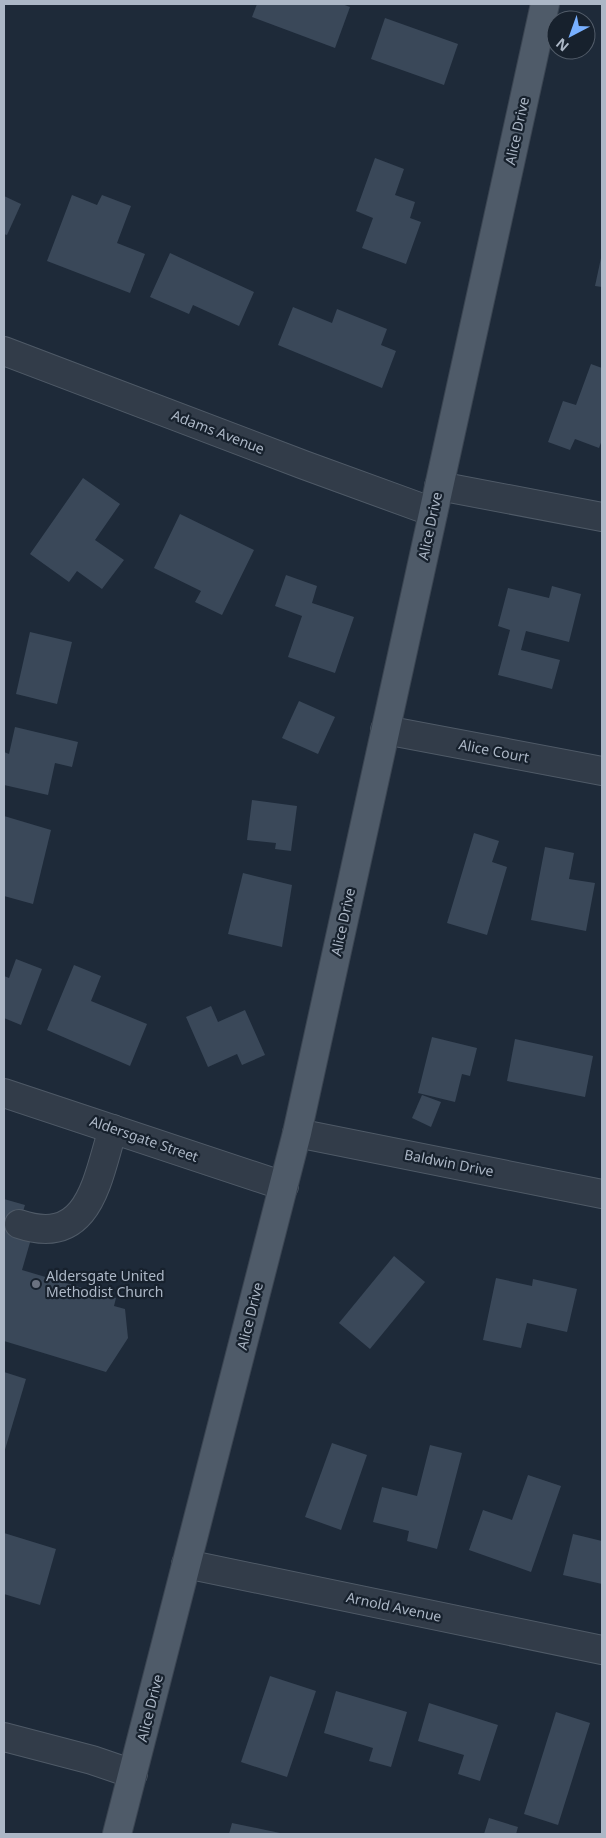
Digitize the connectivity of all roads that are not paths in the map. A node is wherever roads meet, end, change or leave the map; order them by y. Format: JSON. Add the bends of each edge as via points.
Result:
{"nodes":[{"id":1,"x":545,"y":4,"type":"edge"},
{"id":2,"x":4,"y":350,"type":"edge"},
{"id":3,"x":439,"y":486,"type":"junction"},
{"id":4,"x":433,"y":512,"type":"junction"},
{"id":5,"x":602,"y":517,"type":"edge"},
{"id":6,"x":385,"y":730,"type":"junction"},
{"id":7,"x":602,"y":772,"type":"edge"},
{"id":8,"x":4,"y":1093,"type":"edge"},
{"id":9,"x":113,"y":1129,"type":"junction"},
{"id":10,"x":296,"y":1133,"type":"junction"},
{"id":11,"x":284,"y":1186,"type":"junction"},
{"id":12,"x":602,"y":1194,"type":"edge"},
{"id":13,"x":19,"y":1224,"type":"dead end"},
{"id":14,"x":186,"y":1564,"type":"junction"},
{"id":15,"x":602,"y":1650,"type":"edge"},
{"id":16,"x":4,"y":1737,"type":"edge"},
{"id":17,"x":133,"y":1774,"type":"junction"},
{"id":18,"x":117,"y":1834,"type":"edge"}],
"edges":[{"from":1,"to":3,"type":"main road","name":"Alice Drive"},
{"from":2,"to":4,"type":"street","name":"Adams Avenue"},
{"from":3,"to":4,"type":"main road","name":"Alice Drive"},
{"from":3,"to":5,"type":"street"},
{"from":4,"to":6,"type":"main road","name":"Alice Drive"},
{"from":6,"to":7,"type":"street","name":"Alice Court"},
{"from":6,"to":10,"type":"main road","name":"Alice Drive"},
{"from":8,"to":9,"type":"street","name":"Aldersgate Street"},
{"from":9,"to":11,"type":"street","name":"Aldersgate Street"},
{"from":9,"to":13,"type":"street","via":[[91,1196],[77,1218],[53,1229],[33,1229]]},
{"from":10,"to":11,"type":"main road","name":"Alice Drive"},
{"from":10,"to":12,"type":"street","name":"Baldwin Drive"},
{"from":11,"to":14,"type":"main road","name":"Alice Drive"},
{"from":14,"to":15,"type":"street","name":"Arnold Avenue"},
{"from":14,"to":17,"type":"main road","name":"Alice Drive"},
{"from":16,"to":17,"type":"street"},
{"from":17,"to":18,"type":"main road","name":"Alice Drive"}]}
